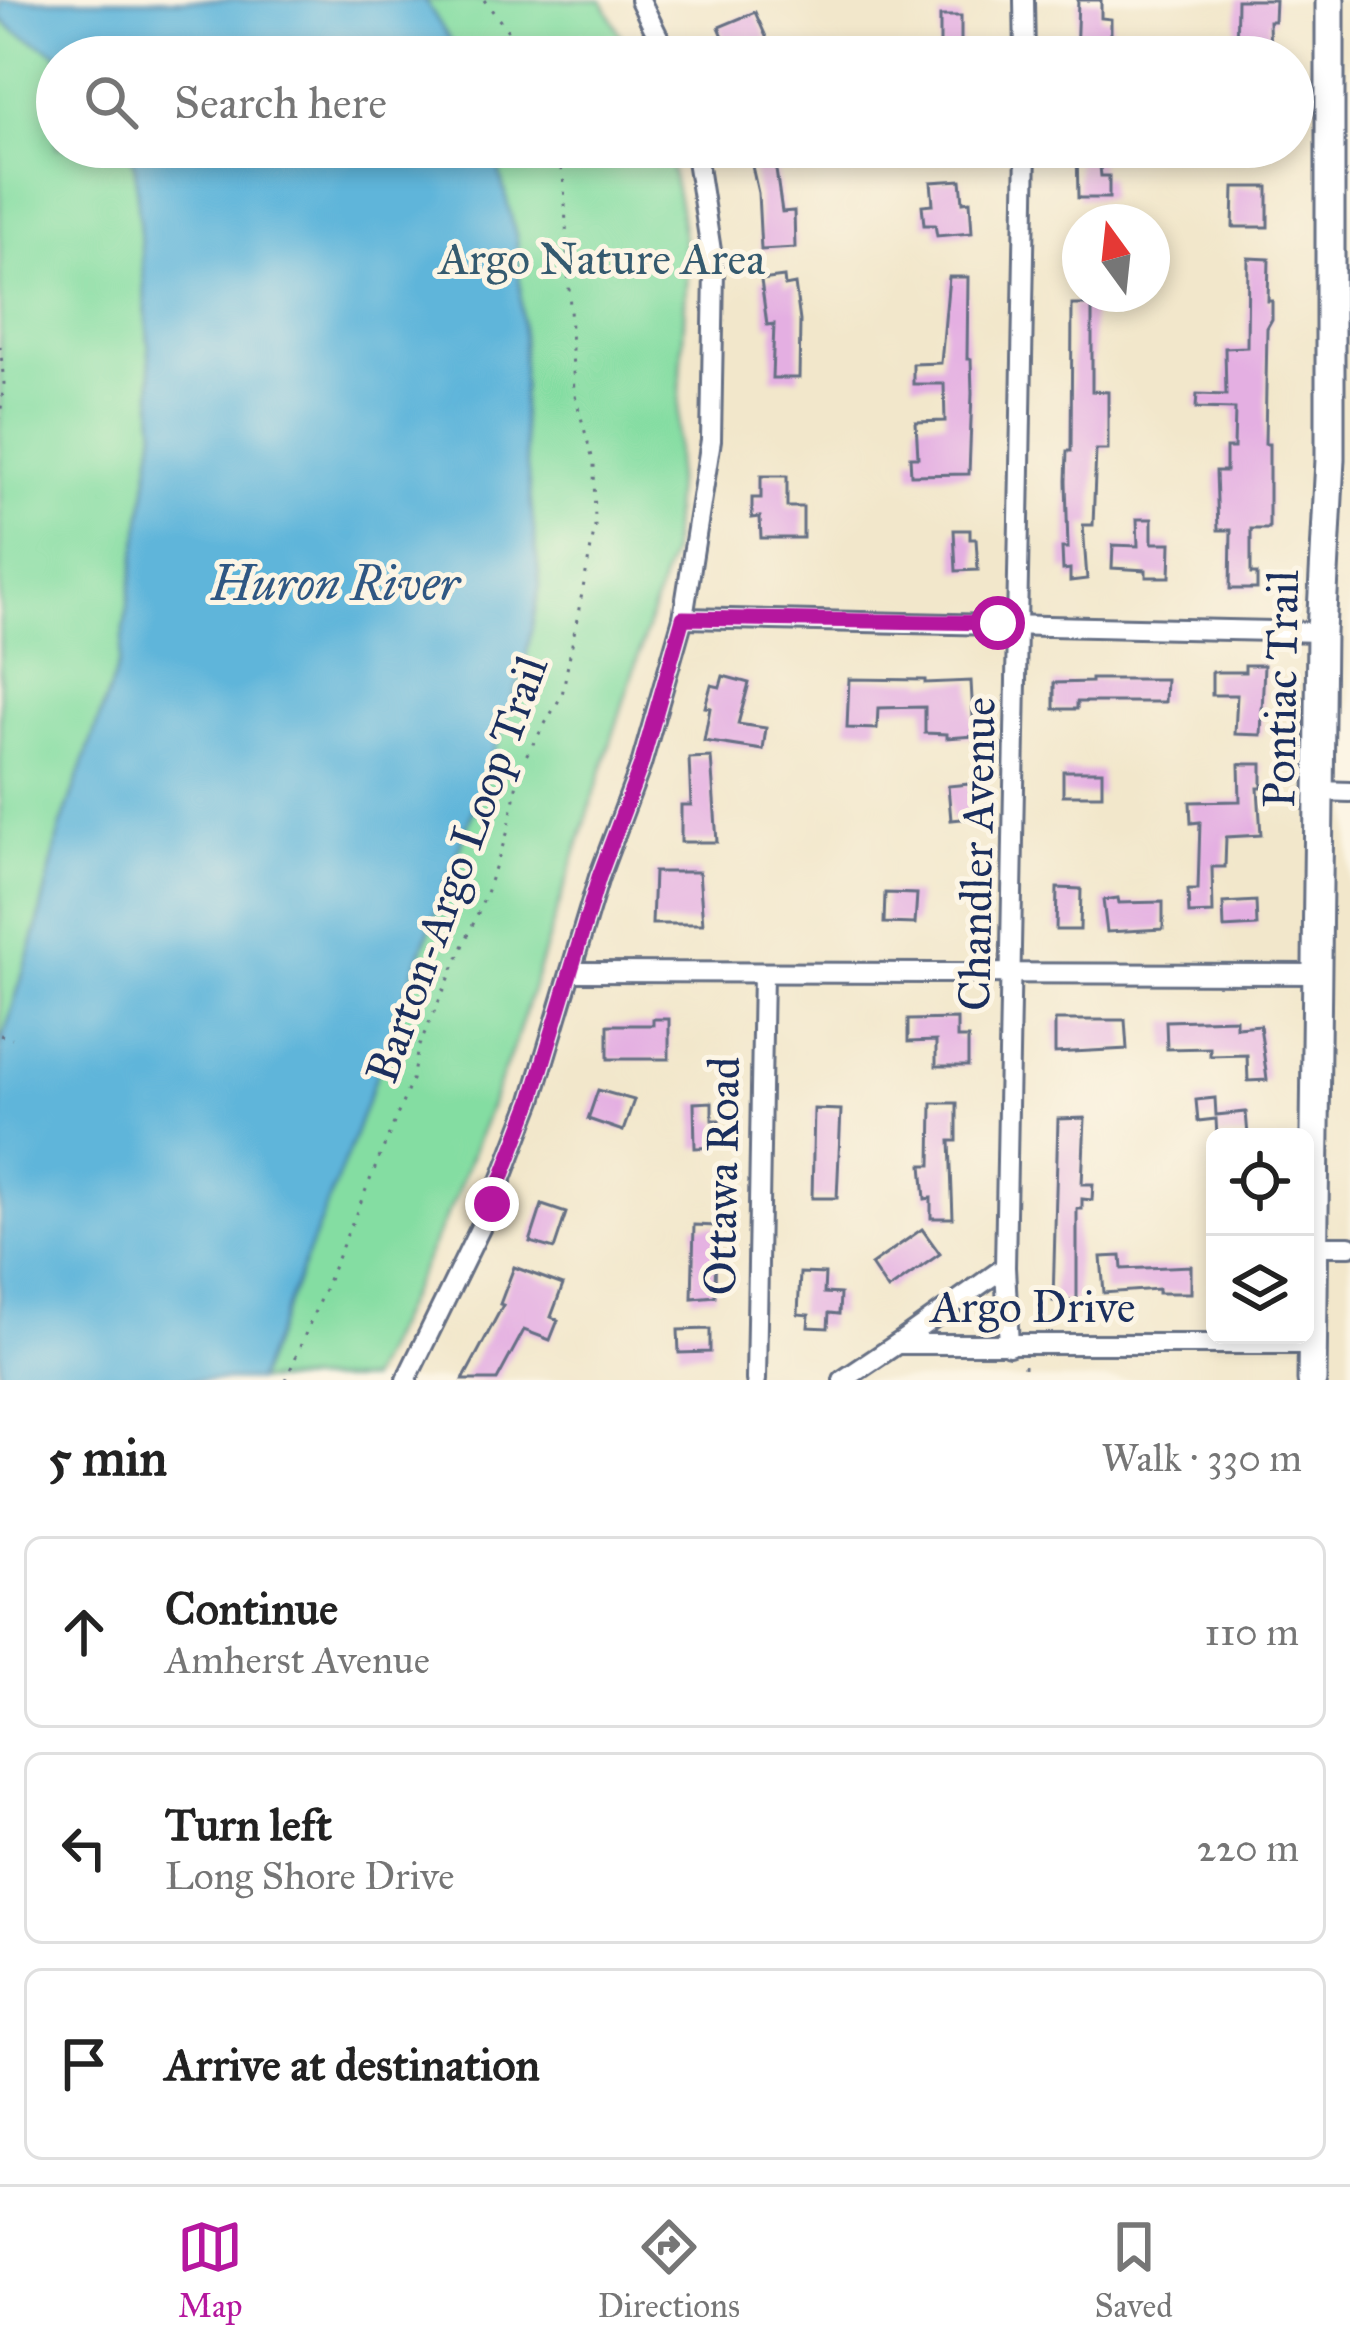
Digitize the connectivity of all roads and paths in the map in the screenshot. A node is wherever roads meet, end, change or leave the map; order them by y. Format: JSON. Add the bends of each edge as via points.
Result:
{"nodes":[{"id":1,"x":484,"y":0,"type":"edge"},
{"id":2,"x":640,"y":0,"type":"edge"},
{"id":3,"x":1024,"y":0,"type":"edge"},
{"id":4,"x":1330,"y":0,"type":"edge"},
{"id":5,"x":512,"y":36,"type":"edge"},
{"id":6,"x":658,"y":36,"type":"edge"},
{"id":7,"x":1025,"y":36,"type":"edge"},
{"id":8,"x":561,"y":168,"type":"edge"},
{"id":9,"x":698,"y":168,"type":"edge"},
{"id":10,"x":1026,"y":168,"type":"edge"},
{"id":11,"x":0,"y":346,"type":"edge"},
{"id":12,"x":0,"y":418,"type":"edge"},
{"id":13,"x":1340,"y":458,"type":"edge"},
{"id":14,"x":683,"y":618,"type":"junction"},
{"id":15,"x":1018,"y":623,"type":"junction"},
{"id":16,"x":1321,"y":632,"type":"junction"},
{"id":17,"x":1319,"y":791,"type":"junction"},
{"id":18,"x":1350,"y":792,"type":"edge"},
{"id":19,"x":573,"y":972,"type":"junction"},
{"id":20,"x":763,"y":973,"type":"junction"},
{"id":21,"x":1316,"y":974,"type":"junction"},
{"id":22,"x":1012,"y":975,"type":"junction"},
{"id":23,"x":0,"y":1035,"type":"edge"},
{"id":24,"x":11,"y":1038,"type":"dead end"},
{"id":25,"x":1312,"y":1236,"type":"edge"},
{"id":26,"x":1314,"y":1246,"type":"edge"},
{"id":27,"x":1350,"y":1246,"type":"edge"},
{"id":28,"x":1005,"y":1267,"type":"junction"},
{"id":29,"x":897,"y":1344,"type":"junction"},
{"id":30,"x":1313,"y":1344,"type":"joint"},
{"id":31,"x":1009,"y":1346,"type":"junction"},
{"id":32,"x":1024,"y":1362,"type":"dead end"},
{"id":33,"x":286,"y":1380,"type":"edge"},
{"id":34,"x":406,"y":1380,"type":"edge"},
{"id":35,"x":756,"y":1380,"type":"edge"},
{"id":36,"x":843,"y":1380,"type":"edge"},
{"id":37,"x":1024,"y":1380,"type":"edge"},
{"id":38,"x":1312,"y":1380,"type":"edge"}],
"edges":[{"from":1,"to":5,"type":"path"},
{"from":2,"to":6,"type":"street"},
{"from":3,"to":7,"type":"street"},
{"from":4,"to":13,"type":"main road","name":"Pontiac Trail"},
{"from":8,"to":33,"type":"path","name":"Barton-Argo Loop Trail","via":[[574,392],[594,464],[595,526],[562,695],[520,766],[482,904]]},
{"from":9,"to":14,"type":"street","via":[[714,270],[711,440]]},
{"from":10,"to":15,"type":"street","name":"Chandler Avenue"},
{"from":11,"to":12,"type":"path"},
{"from":13,"to":16,"type":"main road","name":"Pontiac Trail"},
{"from":14,"to":15,"type":"street"},
{"from":14,"to":19,"type":"street"},
{"from":15,"to":16,"type":"street"},
{"from":15,"to":22,"type":"street","name":"Chandler Avenue"},
{"from":16,"to":17,"type":"main road","name":"Pontiac Trail"},
{"from":17,"to":18,"type":"street"},
{"from":17,"to":21,"type":"main road","name":"Pontiac Trail"},
{"from":19,"to":20,"type":"street"},
{"from":19,"to":34,"type":"street","via":[[492,1204]]},
{"from":20,"to":22,"type":"street"},
{"from":20,"to":35,"type":"street","name":"Ottawa Road"},
{"from":21,"to":22,"type":"street"},
{"from":21,"to":25,"type":"main road","name":"Pontiac Trail"},
{"from":22,"to":28,"type":"street","name":"Chandler Avenue"},
{"from":23,"to":24,"type":"path"},
{"from":26,"to":27,"type":"street"},
{"from":28,"to":29,"type":"street","name":"Argo Drive"},
{"from":28,"to":31,"type":"street","name":"Chandler Avenue"},
{"from":29,"to":31,"type":"street","name":"Argo Drive"},
{"from":29,"to":36,"type":"street","name":"Argo Drive"},
{"from":30,"to":31,"type":"street","name":"Argo Drive"},
{"from":30,"to":38,"type":"main road","name":"Pontiac Trail"},
{"from":32,"to":37,"type":"path"}]}
